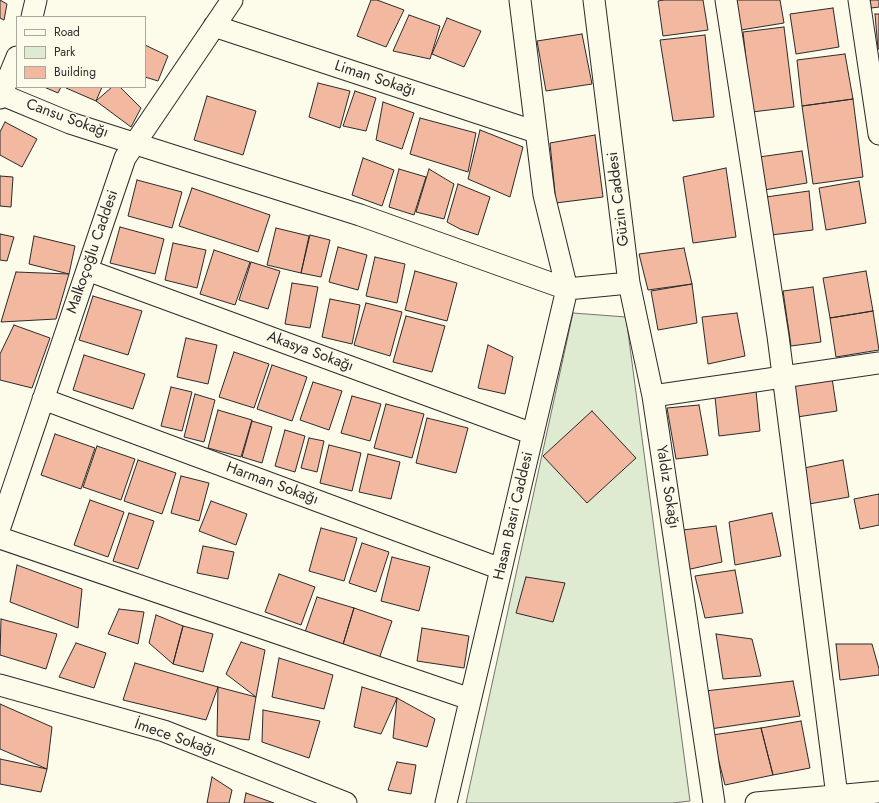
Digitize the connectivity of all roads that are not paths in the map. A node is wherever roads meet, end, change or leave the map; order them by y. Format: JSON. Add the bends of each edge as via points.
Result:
{"nodes":[{"id":1,"x":36,"y":0,"type":"edge"},
{"id":2,"x":232,"y":0,"type":"edge"},
{"id":3,"x":520,"y":0,"type":"edge"},
{"id":4,"x":594,"y":0,"type":"edge"},
{"id":5,"x":726,"y":0,"type":"edge"},
{"id":6,"x":859,"y":0,"type":"edge"},
{"id":7,"x":32,"y":16,"type":"edge"},
{"id":8,"x":214,"y":26,"type":"junction"},
{"id":9,"x":16,"y":59,"type":"edge"},
{"id":10,"x":0,"y":96,"type":"edge"},
{"id":11,"x":536,"y":132,"type":"junction"},
{"id":12,"x":879,"y":134,"type":"edge"},
{"id":13,"x":135,"y":143,"type":"junction"},
{"id":14,"x":87,"y":270,"type":"junction"},
{"id":15,"x":629,"y":283,"type":"junction"},
{"id":16,"x":567,"y":289,"type":"junction"},
{"id":17,"x":879,"y":363,"type":"edge"},
{"id":18,"x":783,"y":376,"type":"junction"},
{"id":19,"x":653,"y":396,"type":"junction"},
{"id":20,"x":43,"y":399,"type":"junction"},
{"id":21,"x":533,"y":434,"type":"junction"},
{"id":22,"x":0,"y":527,"type":"edge"},
{"id":23,"x":0,"y":538,"type":"edge"},
{"id":24,"x":501,"y":568,"type":"junction"},
{"id":25,"x":0,"y":685,"type":"edge"},
{"id":26,"x":470,"y":699,"type":"junction"},
{"id":27,"x":879,"y":792,"type":"edge"},
{"id":28,"x":837,"y":796,"type":"junction"},
{"id":29,"x":346,"y":803,"type":"edge"},
{"id":30,"x":446,"y":803,"type":"edge"},
{"id":31,"x":714,"y":803,"type":"edge"},
{"id":32,"x":756,"y":803,"type":"edge"}],
"edges":[{"from":1,"to":7,"type":"street"},
{"from":2,"to":8,"type":"street","name":"Malkoçoğlu Caddesi"},
{"from":3,"to":11,"type":"street"},
{"from":4,"to":15,"type":"street","name":"Güzin Caddesi"},
{"from":5,"to":18,"type":"street"},
{"from":6,"to":12,"type":"street"},
{"from":8,"to":11,"type":"street","name":"Liman Sokağı"},
{"from":8,"to":13,"type":"street","name":"Malkoçoğlu Caddesi"},
{"from":9,"to":10,"type":"street"},
{"from":10,"to":13,"type":"street","name":"Cansu Sokağı","via":[[70,123]]},
{"from":11,"to":16,"type":"street","via":[[544,195]]},
{"from":13,"to":14,"type":"street","name":"Malkoçoğlu Caddesi","via":[[125,158]]},
{"from":13,"to":16,"type":"street","name":"Cansu Sokağı","via":[[360,215]]},
{"from":14,"to":20,"type":"street","name":"Malkoçoğlu Caddesi"},
{"from":14,"to":21,"type":"street","name":"Akasya Sokağı"},
{"from":15,"to":16,"type":"street"},
{"from":15,"to":19,"type":"street","name":"Güzin Caddesi"},
{"from":16,"to":21,"type":"street","name":"Hasan Basri Caddesi"},
{"from":17,"to":18,"type":"street"},
{"from":18,"to":19,"type":"street"},
{"from":18,"to":28,"type":"street"},
{"from":19,"to":31,"type":"street","name":"Yaldız Sokağı"},
{"from":20,"to":22,"type":"street","name":"Malkoçoğlu Caddesi"},
{"from":20,"to":24,"type":"street","name":"Harman Sokağı"},
{"from":21,"to":24,"type":"street","name":"Hasan Basri Caddesi"},
{"from":23,"to":26,"type":"street"},
{"from":24,"to":26,"type":"street","name":"Hasan Basri Caddesi"},
{"from":25,"to":29,"type":"street","name":"İmece Sokağı","via":[[164,731]]},
{"from":26,"to":30,"type":"street","name":"Hasan Basri Caddesi"},
{"from":27,"to":28,"type":"street"},
{"from":28,"to":32,"type":"street"}]}
